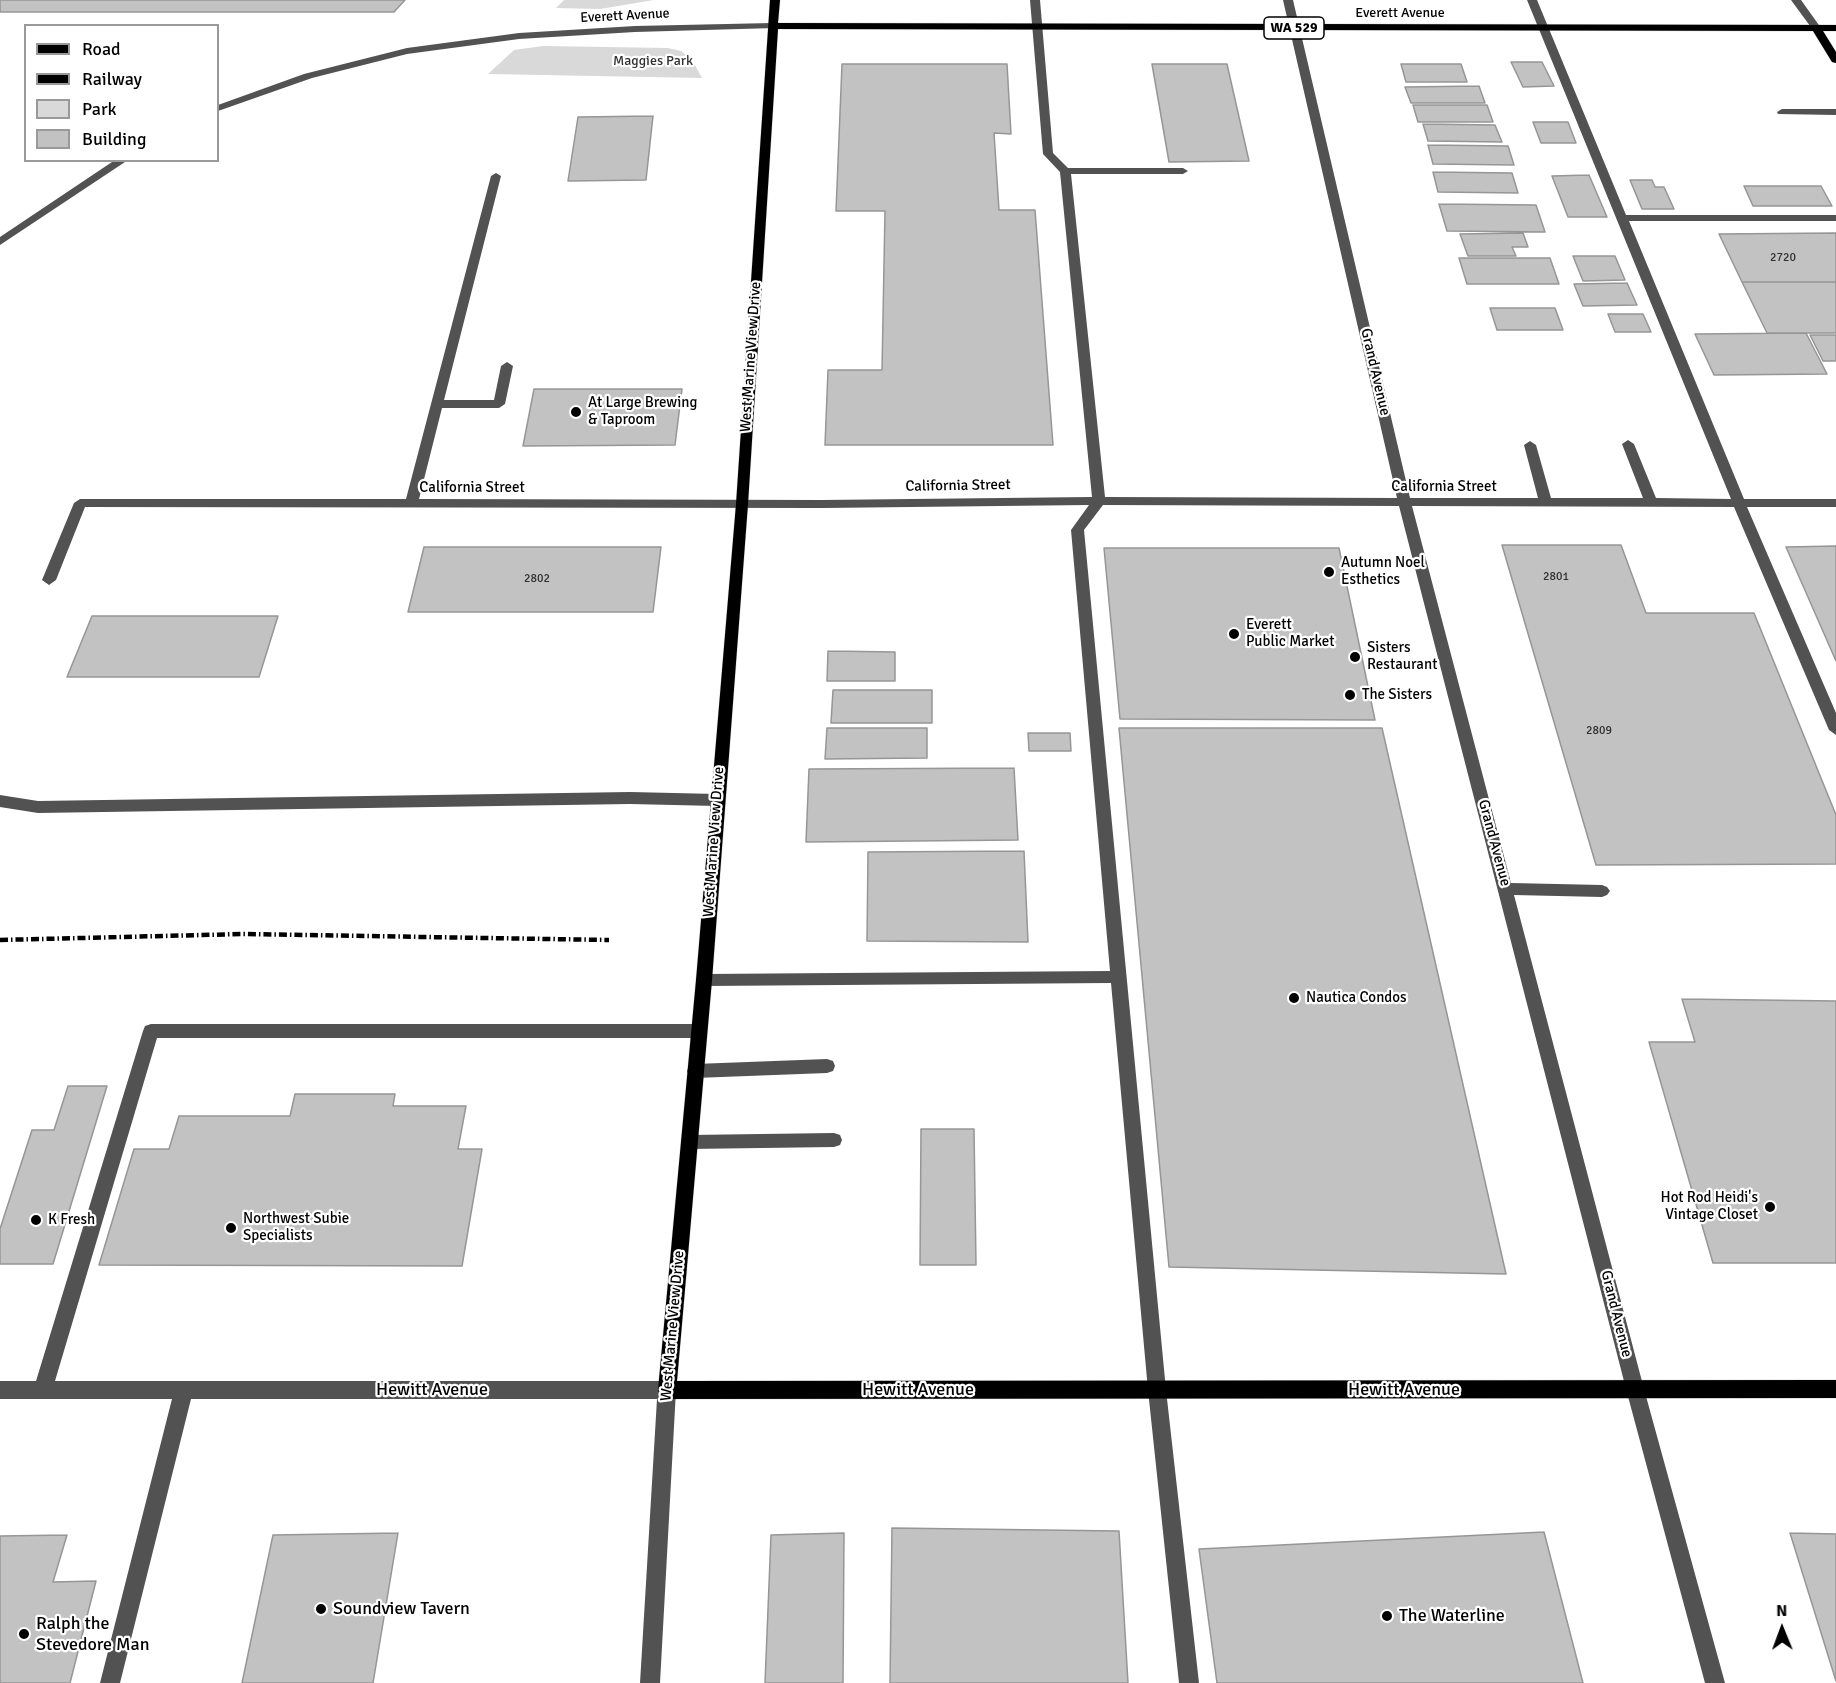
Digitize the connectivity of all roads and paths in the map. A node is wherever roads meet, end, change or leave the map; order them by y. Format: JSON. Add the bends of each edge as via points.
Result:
{"nodes":[{"id":1,"x":775,"y":0,"type":"edge"},
{"id":2,"x":1035,"y":0,"type":"edge"},
{"id":3,"x":1288,"y":0,"type":"edge"},
{"id":4,"x":1532,"y":0,"type":"edge"},
{"id":5,"x":1796,"y":0,"type":"edge"},
{"id":6,"x":772,"y":26,"type":"junction"},
{"id":7,"x":1037,"y":27,"type":"junction"},
{"id":8,"x":1295,"y":28,"type":"junction"},
{"id":9,"x":1816,"y":28,"type":"junction"},
{"id":10,"x":1836,"y":28,"type":"edge"},
{"id":11,"x":1543,"y":29,"type":"junction"},
{"id":12,"x":1836,"y":60,"type":"edge"},
{"id":13,"x":219,"y":108,"type":"edge"},
{"id":14,"x":1782,"y":112,"type":"dead end"},
{"id":15,"x":1836,"y":112,"type":"edge"},
{"id":16,"x":120,"y":162,"type":"edge"},
{"id":17,"x":1065,"y":171,"type":"junction"},
{"id":18,"x":1183,"y":171,"type":"dead end"},
{"id":19,"x":496,"y":176,"type":"dead end"},
{"id":20,"x":1622,"y":218,"type":"junction"},
{"id":21,"x":1836,"y":218,"type":"edge"},
{"id":22,"x":0,"y":242,"type":"edge"},
{"id":23,"x":507,"y":366,"type":"dead end"},
{"id":24,"x":437,"y":404,"type":"junction"},
{"id":25,"x":1628,"y":444,"type":"dead end"},
{"id":26,"x":1530,"y":445,"type":"dead end"},
{"id":27,"x":1099,"y":501,"type":"junction"},
{"id":28,"x":1405,"y":503,"type":"junction"},
{"id":29,"x":1546,"y":503,"type":"junction"},
{"id":30,"x":1651,"y":503,"type":"junction"},
{"id":31,"x":1739,"y":503,"type":"junction"},
{"id":32,"x":1836,"y":503,"type":"edge"},
{"id":33,"x":411,"y":504,"type":"junction"},
{"id":34,"x":742,"y":504,"type":"junction"},
{"id":35,"x":49,"y":580,"type":"dead end"},
{"id":36,"x":1836,"y":730,"type":"edge"},
{"id":37,"x":717,"y":800,"type":"junction"},
{"id":38,"x":0,"y":801,"type":"edge"},
{"id":39,"x":1505,"y":889,"type":"junction"},
{"id":40,"x":1602,"y":891,"type":"dead end"},
{"id":41,"x":1118,"y":977,"type":"junction"},
{"id":42,"x":704,"y":980,"type":"junction"},
{"id":43,"x":698,"y":1031,"type":"junction"},
{"id":44,"x":827,"y":1066,"type":"dead end"},
{"id":45,"x":695,"y":1071,"type":"junction"},
{"id":46,"x":834,"y":1140,"type":"dead end"},
{"id":47,"x":689,"y":1142,"type":"junction"},
{"id":48,"x":1635,"y":1389,"type":"junction"},
{"id":49,"x":1836,"y":1389,"type":"edge"},
{"id":50,"x":0,"y":1390,"type":"edge"},
{"id":51,"x":43,"y":1390,"type":"junction"},
{"id":52,"x":184,"y":1390,"type":"junction"},
{"id":53,"x":667,"y":1390,"type":"junction"},
{"id":54,"x":1157,"y":1390,"type":"junction"},
{"id":55,"x":110,"y":1683,"type":"edge"},
{"id":56,"x":650,"y":1683,"type":"edge"},
{"id":57,"x":1189,"y":1683,"type":"edge"},
{"id":58,"x":1715,"y":1683,"type":"edge"}],
"edges":[{"from":1,"to":6,"type":"main road","name":"West Marine View Drive"},
{"from":2,"to":7,"type":"street"},
{"from":3,"to":8,"type":"street","name":"Grand Avenue"},
{"from":4,"to":11,"type":"street"},
{"from":5,"to":9,"type":"street"},
{"from":6,"to":7,"type":"main road","name":"Everett Avenue","number":"WA 529"},
{"from":6,"to":13,"type":"street","name":"Everett Avenue","via":[[519,36],[407,51],[308,76]]},
{"from":6,"to":34,"type":"main road","name":"West Marine View Drive"},
{"from":7,"to":8,"type":"main road","name":"Everett Avenue","number":"WA 529"},
{"from":7,"to":17,"type":"street","via":[[1048,154]]},
{"from":8,"to":11,"type":"main road","name":"Everett Avenue","number":"WA 529"},
{"from":8,"to":28,"type":"street","name":"Grand Avenue"},
{"from":9,"to":10,"type":"main road","name":"Everett Avenue","number":"WA 529"},
{"from":9,"to":11,"type":"main road","name":"Everett Avenue","number":"WA 529"},
{"from":9,"to":12,"type":"main road"},
{"from":11,"to":20,"type":"street"},
{"from":14,"to":15,"type":"street"},
{"from":16,"to":22,"type":"street"},
{"from":17,"to":18,"type":"street"},
{"from":17,"to":27,"type":"street"},
{"from":19,"to":24,"type":"street"},
{"from":20,"to":21,"type":"street"},
{"from":20,"to":31,"type":"street"},
{"from":23,"to":24,"type":"street","via":[[499,404]]},
{"from":24,"to":33,"type":"street"},
{"from":25,"to":30,"type":"street"},
{"from":26,"to":29,"type":"street"},
{"from":27,"to":28,"type":"street","name":"California Street"},
{"from":27,"to":34,"type":"street","name":"California Street"},
{"from":27,"to":41,"type":"street","via":[[1077,530]]},
{"from":28,"to":29,"type":"street","name":"California Street"},
{"from":28,"to":39,"type":"street","name":"Grand Avenue"},
{"from":29,"to":30,"type":"street","name":"California Street"},
{"from":30,"to":31,"type":"street","name":"California Street"},
{"from":31,"to":32,"type":"street","name":"California Street"},
{"from":31,"to":36,"type":"street"},
{"from":33,"to":34,"type":"street","name":"California Street"},
{"from":33,"to":35,"type":"street","name":"California Street","via":[[80,503]]},
{"from":34,"to":37,"type":"main road","name":"West Marine View Drive"},
{"from":37,"to":38,"type":"street","via":[[38,807]]},
{"from":37,"to":42,"type":"main road","name":"West Marine View Drive"},
{"from":39,"to":40,"type":"street"},
{"from":39,"to":48,"type":"street","name":"Grand Avenue"},
{"from":41,"to":42,"type":"street"},
{"from":41,"to":54,"type":"street"},
{"from":42,"to":43,"type":"main road","name":"West Marine View Drive"},
{"from":43,"to":45,"type":"main road","name":"West Marine View Drive"},
{"from":43,"to":51,"type":"street","via":[[150,1031]]},
{"from":44,"to":45,"type":"street"},
{"from":45,"to":47,"type":"main road","name":"West Marine View Drive"},
{"from":46,"to":47,"type":"street"},
{"from":47,"to":53,"type":"main road","name":"West Marine View Drive"},
{"from":48,"to":49,"type":"main road","name":"Hewitt Avenue"},
{"from":48,"to":54,"type":"main road","name":"Hewitt Avenue"},
{"from":48,"to":58,"type":"street","name":"Grand Avenue"},
{"from":50,"to":51,"type":"street","name":"Hewitt Avenue"},
{"from":51,"to":52,"type":"street","name":"Hewitt Avenue"},
{"from":52,"to":53,"type":"street","name":"Hewitt Avenue"},
{"from":52,"to":55,"type":"street"},
{"from":53,"to":54,"type":"main road","name":"Hewitt Avenue"},
{"from":53,"to":56,"type":"street","name":"West Marine View Drive"},
{"from":54,"to":57,"type":"street"}]}
